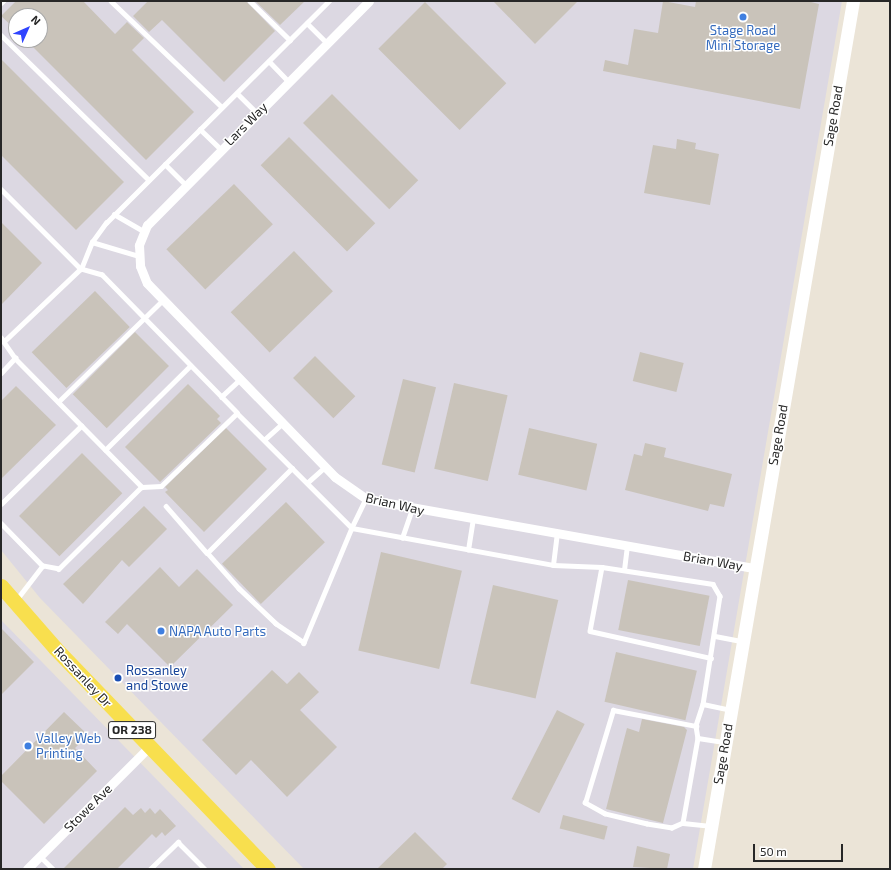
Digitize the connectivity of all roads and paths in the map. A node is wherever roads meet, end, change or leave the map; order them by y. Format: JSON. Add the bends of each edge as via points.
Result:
{"nodes":[{"id":1,"x":3,"y":1,"type":"edge"},
{"id":2,"x":111,"y":1,"type":"edge"},
{"id":3,"x":250,"y":1,"type":"edge"},
{"id":4,"x":329,"y":1,"type":"edge"},
{"id":5,"x":369,"y":1,"type":"edge"},
{"id":6,"x":853,"y":1,"type":"edge"},
{"id":7,"x":1,"y":3,"type":"edge"},
{"id":8,"x":307,"y":24,"type":"junction"},
{"id":9,"x":1,"y":35,"type":"edge"},
{"id":10,"x":290,"y":40,"type":"junction"},
{"id":11,"x":327,"y":43,"type":"junction"},
{"id":12,"x":268,"y":61,"type":"junction"},
{"id":13,"x":288,"y":82,"type":"junction"},
{"id":14,"x":237,"y":93,"type":"junction"},
{"id":15,"x":222,"y":107,"type":"junction"},
{"id":16,"x":257,"y":113,"type":"junction"},
{"id":17,"x":200,"y":129,"type":"junction"},
{"id":18,"x":221,"y":149,"type":"junction"},
{"id":19,"x":165,"y":164,"type":"junction"},
{"id":20,"x":149,"y":180,"type":"junction"},
{"id":21,"x":186,"y":185,"type":"junction"},
{"id":22,"x":1,"y":189,"type":"edge"},
{"id":23,"x":114,"y":214,"type":"junction"},
{"id":24,"x":144,"y":231,"type":"junction"},
{"id":25,"x":92,"y":242,"type":"junction"},
{"id":26,"x":139,"y":256,"type":"junction"},
{"id":27,"x":81,"y":269,"type":"junction"},
{"id":28,"x":163,"y":300,"type":"junction"},
{"id":29,"x":142,"y":318,"type":"junction"},
{"id":30,"x":3,"y":340,"type":"edge"},
{"id":31,"x":15,"y":358,"type":"junction"},
{"id":32,"x":190,"y":366,"type":"junction"},
{"id":33,"x":1,"y":373,"type":"edge"},
{"id":34,"x":240,"y":379,"type":"junction"},
{"id":35,"x":221,"y":397,"type":"junction"},
{"id":36,"x":58,"y":402,"type":"junction"},
{"id":37,"x":237,"y":413,"type":"junction"},
{"id":38,"x":283,"y":423,"type":"junction"},
{"id":39,"x":81,"y":426,"type":"junction"},
{"id":40,"x":264,"y":440,"type":"junction"},
{"id":41,"x":105,"y":450,"type":"junction"},
{"id":42,"x":325,"y":467,"type":"junction"},
{"id":43,"x":292,"y":468,"type":"junction"},
{"id":44,"x":307,"y":483,"type":"junction"},
{"id":45,"x":142,"y":487,"type":"junction"},
{"id":46,"x":366,"y":499,"type":"junction"},
{"id":47,"x":1,"y":504,"type":"edge"},
{"id":48,"x":166,"y":506,"type":"dead end"},
{"id":49,"x":412,"y":509,"type":"junction"},
{"id":50,"x":473,"y":519,"type":"junction"},
{"id":51,"x":1,"y":523,"type":"edge"},
{"id":52,"x":352,"y":528,"type":"junction"},
{"id":53,"x":557,"y":534,"type":"junction"},
{"id":54,"x":402,"y":538,"type":"junction"},
{"id":55,"x":627,"y":546,"type":"junction"},
{"id":56,"x":468,"y":550,"type":"junction"},
{"id":57,"x":207,"y":553,"type":"junction"},
{"id":58,"x":553,"y":565,"type":"junction"},
{"id":59,"x":43,"y":566,"type":"junction"},
{"id":60,"x":602,"y":567,"type":"junction"},
{"id":61,"x":755,"y":568,"type":"junction"},
{"id":62,"x":624,"y":570,"type":"junction"},
{"id":63,"x":1,"y":586,"type":"edge"},
{"id":64,"x":16,"y":603,"type":"junction"},
{"id":65,"x":715,"y":636,"type":"junction"},
{"id":66,"x":742,"y":641,"type":"junction"},
{"id":67,"x":711,"y":658,"type":"junction"},
{"id":68,"x":703,"y":704,"type":"junction"},
{"id":69,"x":731,"y":710,"type":"junction"},
{"id":70,"x":696,"y":726,"type":"junction"},
{"id":71,"x":698,"y":738,"type":"junction"},
{"id":72,"x":724,"y":742,"type":"junction"},
{"id":73,"x":149,"y":747,"type":"junction"},
{"id":74,"x":683,"y":823,"type":"junction"},
{"id":75,"x":711,"y":826,"type":"junction"},
{"id":76,"x":40,"y":856,"type":"junction"},
{"id":77,"x":27,"y":869,"type":"edge"},
{"id":78,"x":53,"y":869,"type":"edge"},
{"id":79,"x":150,"y":869,"type":"edge"},
{"id":80,"x":205,"y":869,"type":"edge"},
{"id":81,"x":268,"y":869,"type":"edge"},
{"id":82,"x":704,"y":869,"type":"edge"}],
"edges":[{"from":1,"to":7,"type":"lane"},
{"from":2,"to":15,"type":"lane"},
{"from":3,"to":10,"type":"lane"},
{"from":4,"to":8,"type":"lane"},
{"from":5,"to":11,"type":"street","name":"Lars Way"},
{"from":6,"to":61,"type":"main road","name":"Sage Road"},
{"from":8,"to":10,"type":"lane"},
{"from":8,"to":11,"type":"lane"},
{"from":9,"to":20,"type":"lane"},
{"from":10,"to":12,"type":"lane"},
{"from":11,"to":13,"type":"street","name":"Lars Way"},
{"from":12,"to":13,"type":"lane"},
{"from":12,"to":14,"type":"lane"},
{"from":13,"to":16,"type":"street","name":"Lars Way"},
{"from":14,"to":15,"type":"lane"},
{"from":14,"to":16,"type":"lane"},
{"from":15,"to":17,"type":"lane"},
{"from":16,"to":18,"type":"street","name":"Lars Way"},
{"from":17,"to":18,"type":"lane"},
{"from":17,"to":19,"type":"lane"},
{"from":18,"to":21,"type":"street","name":"Lars Way"},
{"from":19,"to":20,"type":"lane"},
{"from":19,"to":21,"type":"lane"},
{"from":20,"to":23,"type":"lane"},
{"from":21,"to":24,"type":"street","name":"Lars Way","via":[[155,215]]},
{"from":22,"to":27,"type":"lane"},
{"from":23,"to":24,"type":"lane"},
{"from":23,"to":25,"type":"lane"},
{"from":24,"to":26,"type":"street","name":"Lars Way","via":[[139,245]]},
{"from":25,"to":26,"type":"lane"},
{"from":25,"to":27,"type":"lane"},
{"from":26,"to":28,"type":"street","name":"Brian Way","via":[[142,274]]},
{"from":27,"to":29,"type":"lane","via":[[102,275]]},
{"from":27,"to":30,"type":"lane"},
{"from":28,"to":29,"type":"lane"},
{"from":28,"to":34,"type":"street","name":"Brian Way"},
{"from":29,"to":32,"type":"lane"},
{"from":29,"to":36,"type":"lane"},
{"from":30,"to":31,"type":"lane"},
{"from":31,"to":33,"type":"lane"},
{"from":31,"to":36,"type":"lane"},
{"from":32,"to":35,"type":"lane"},
{"from":32,"to":41,"type":"lane"},
{"from":34,"to":35,"type":"lane"},
{"from":34,"to":38,"type":"street","name":"Brian Way"},
{"from":35,"to":37,"type":"lane"},
{"from":36,"to":39,"type":"lane"},
{"from":37,"to":40,"type":"lane"},
{"from":37,"to":45,"type":"lane","via":[[161,486]]},
{"from":38,"to":40,"type":"lane"},
{"from":38,"to":42,"type":"street","name":"Brian Way"},
{"from":39,"to":41,"type":"lane"},
{"from":39,"to":47,"type":"lane"},
{"from":40,"to":43,"type":"lane"},
{"from":41,"to":45,"type":"lane"},
{"from":42,"to":44,"type":"lane"},
{"from":42,"to":46,"type":"street","name":"Brian Way","via":[[347,487]]},
{"from":43,"to":44,"type":"lane"},
{"from":43,"to":57,"type":"lane"},
{"from":44,"to":52,"type":"lane"},
{"from":45,"to":59,"type":"lane","via":[[59,569]]},
{"from":46,"to":49,"type":"street","name":"Brian Way"},
{"from":46,"to":52,"type":"lane"},
{"from":48,"to":57,"type":"lane"},
{"from":49,"to":50,"type":"street","name":"Brian Way"},
{"from":49,"to":54,"type":"lane"},
{"from":50,"to":53,"type":"street","name":"Brian Way"},
{"from":50,"to":56,"type":"lane"},
{"from":51,"to":59,"type":"lane"},
{"from":52,"to":54,"type":"lane"},
{"from":52,"to":57,"type":"lane","via":[[304,643],[276,624]]},
{"from":53,"to":55,"type":"street","name":"Brian Way"},
{"from":53,"to":58,"type":"lane"},
{"from":54,"to":56,"type":"lane"},
{"from":55,"to":61,"type":"street","name":"Brian Way"},
{"from":55,"to":62,"type":"lane"},
{"from":56,"to":58,"type":"lane"},
{"from":58,"to":60,"type":"lane"},
{"from":59,"to":64,"type":"lane"},
{"from":60,"to":62,"type":"lane"},
{"from":60,"to":67,"type":"lane","via":[[590,631]]},
{"from":61,"to":66,"type":"main road","name":"Sage Road"},
{"from":62,"to":65,"type":"lane","via":[[714,584],[720,596]]},
{"from":63,"to":64,"type":"main road","name":"Rossanley Dr","number":"OR 238"},
{"from":64,"to":73,"type":"main road","name":"Rossanley Dr","number":"OR 238"},
{"from":65,"to":66,"type":"lane"},
{"from":65,"to":67,"type":"lane"},
{"from":66,"to":69,"type":"main road","name":"Sage Road"},
{"from":67,"to":68,"type":"lane"},
{"from":68,"to":69,"type":"lane"},
{"from":68,"to":70,"type":"lane"},
{"from":69,"to":72,"type":"main road","name":"Sage Road"},
{"from":70,"to":71,"type":"lane"},
{"from":70,"to":74,"type":"lane","via":[[613,710],[585,802],[605,814],[647,824],[672,828]]},
{"from":71,"to":72,"type":"lane"},
{"from":71,"to":74,"type":"lane"},
{"from":72,"to":75,"type":"main road","name":"Sage Road"},
{"from":73,"to":76,"type":"street","name":"Stowe Ave"},
{"from":73,"to":81,"type":"main road","name":"Rossanley Dr","number":"OR 238"},
{"from":74,"to":75,"type":"lane"},
{"from":75,"to":82,"type":"main road","name":"Sage Road"},
{"from":76,"to":77,"type":"street","name":"Stowe Ave"},
{"from":76,"to":78,"type":"lane"},
{"from":79,"to":80,"type":"lane","via":[[178,842]]}]}
